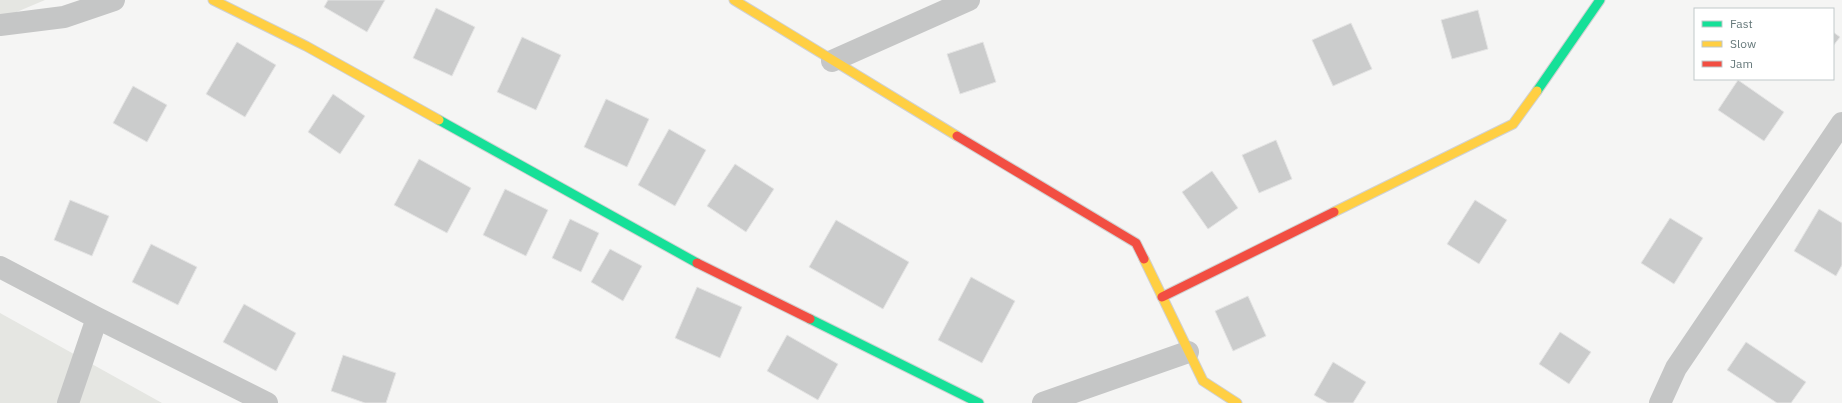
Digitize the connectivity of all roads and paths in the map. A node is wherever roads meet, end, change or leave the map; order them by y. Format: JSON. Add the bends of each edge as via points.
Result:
{"nodes":[{"id":1,"x":114,"y":0,"type":"edge"},
{"id":2,"x":213,"y":0,"type":"edge"},
{"id":3,"x":734,"y":0,"type":"edge"},
{"id":4,"x":969,"y":0,"type":"edge"},
{"id":5,"x":1600,"y":0,"type":"edge"},
{"id":6,"x":0,"y":26,"type":"edge"},
{"id":7,"x":832,"y":61,"type":"junction"},
{"id":8,"x":1842,"y":123,"type":"edge"},
{"id":9,"x":0,"y":267,"type":"edge"},
{"id":10,"x":1162,"y":297,"type":"junction"},
{"id":11,"x":97,"y":318,"type":"junction"},
{"id":12,"x":1188,"y":352,"type":"junction"},
{"id":13,"x":68,"y":403,"type":"edge"},
{"id":14,"x":267,"y":403,"type":"edge"},
{"id":15,"x":980,"y":403,"type":"edge"},
{"id":16,"x":1043,"y":403,"type":"edge"},
{"id":17,"x":1237,"y":403,"type":"edge"},
{"id":18,"x":1660,"y":403,"type":"edge"}],
"edges":[{"from":1,"to":6,"type":"street","via":[[64,17]]},
{"from":2,"to":15,"type":"street","via":[[306,46],[671,250]]},
{"from":3,"to":7,"type":"street"},
{"from":4,"to":7,"type":"street"},
{"from":5,"to":10,"type":"street","via":[[1513,124]]},
{"from":7,"to":10,"type":"street","via":[[1136,243]]},
{"from":8,"to":18,"type":"street","via":[[1676,368]]},
{"from":9,"to":11,"type":"street"},
{"from":10,"to":12,"type":"street"},
{"from":11,"to":13,"type":"street"},
{"from":11,"to":14,"type":"street"},
{"from":12,"to":16,"type":"street"},
{"from":12,"to":17,"type":"street","via":[[1203,381]]}]}
